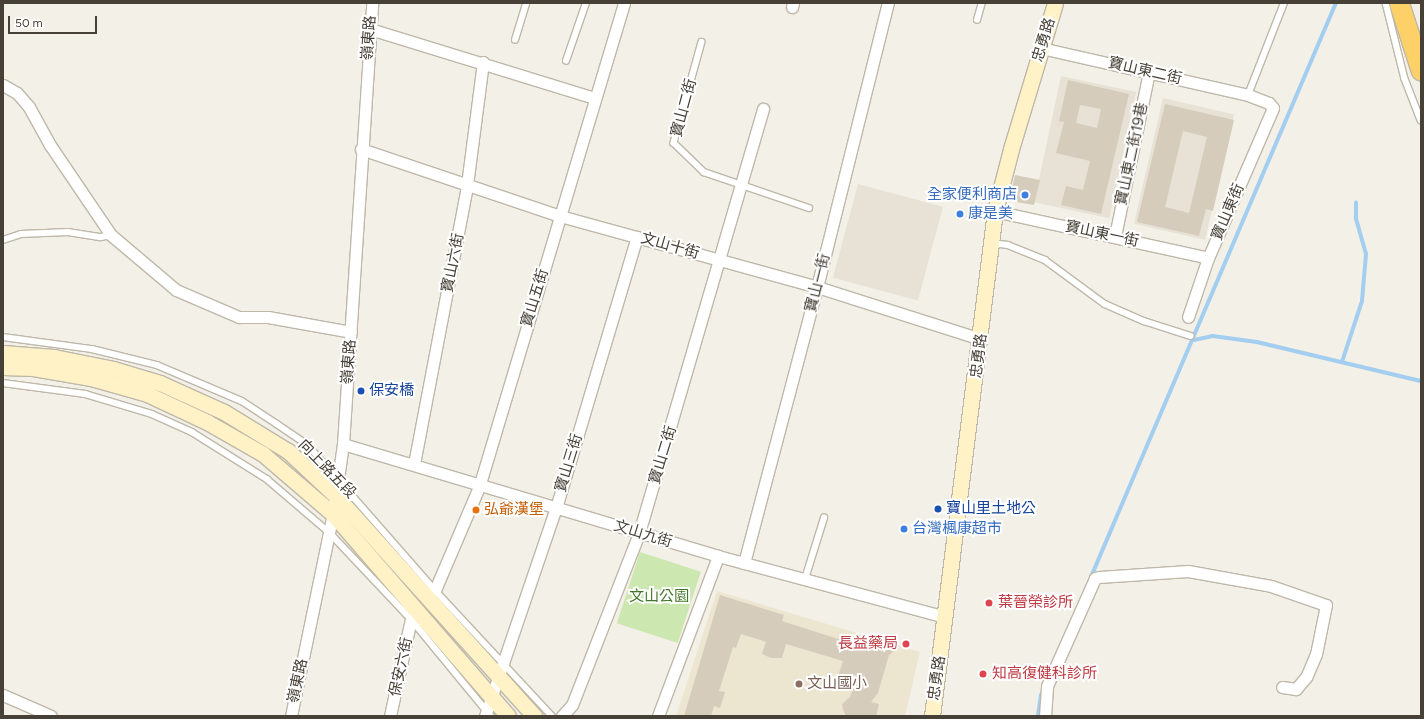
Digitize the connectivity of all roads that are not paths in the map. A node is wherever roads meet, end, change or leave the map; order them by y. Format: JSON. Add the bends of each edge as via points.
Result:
{"nodes":[{"id":1,"x":372,"y":3,"type":"edge"},
{"id":2,"x":526,"y":3,"type":"edge"},
{"id":3,"x":586,"y":3,"type":"edge"},
{"id":4,"x":888,"y":3,"type":"edge"},
{"id":5,"x":982,"y":3,"type":"edge"},
{"id":6,"x":1055,"y":3,"type":"edge"},
{"id":7,"x":1284,"y":3,"type":"edge"},
{"id":8,"x":1386,"y":3,"type":"edge"},
{"id":9,"x":1399,"y":3,"type":"edge"},
{"id":10,"x":621,"y":4,"type":"edge"},
{"id":11,"x":977,"y":20,"type":"dead end"},
{"id":12,"x":370,"y":28,"type":"junction"},
{"id":13,"x":514,"y":40,"type":"dead end"},
{"id":14,"x":702,"y":42,"type":"dead end"},
{"id":15,"x":1041,"y":48,"type":"junction"},
{"id":16,"x":483,"y":62,"type":"junction"},
{"id":17,"x":566,"y":62,"type":"dead end"},
{"id":18,"x":1421,"y":71,"type":"edge"},
{"id":19,"x":1150,"y":72,"type":"junction"},
{"id":20,"x":3,"y":85,"type":"edge"},
{"id":21,"x":1248,"y":95,"type":"junction"},
{"id":22,"x":594,"y":98,"type":"junction"},
{"id":23,"x":1273,"y":108,"type":"joint"},
{"id":24,"x":763,"y":109,"type":"dead end"},
{"id":25,"x":1421,"y":120,"type":"edge"},
{"id":26,"x":361,"y":149,"type":"junction"},
{"id":27,"x":468,"y":185,"type":"junction"},
{"id":28,"x":741,"y":186,"type":"junction"},
{"id":29,"x":810,"y":208,"type":"dead end"},
{"id":30,"x":995,"y":211,"type":"junction"},
{"id":31,"x":560,"y":216,"type":"junction"},
{"id":32,"x":111,"y":235,"type":"junction"},
{"id":33,"x":1115,"y":236,"type":"junction"},
{"id":34,"x":637,"y":237,"type":"junction"},
{"id":35,"x":3,"y":240,"type":"edge"},
{"id":36,"x":992,"y":243,"type":"junction"},
{"id":37,"x":1208,"y":258,"type":"junction"},
{"id":38,"x":720,"y":261,"type":"junction"},
{"id":39,"x":817,"y":288,"type":"junction"},
{"id":40,"x":1188,"y":317,"type":"dead end"},
{"id":41,"x":351,"y":332,"type":"junction"},
{"id":42,"x":1191,"y":336,"type":"dead end"},
{"id":43,"x":3,"y":337,"type":"edge"},
{"id":44,"x":981,"y":339,"type":"junction"},
{"id":45,"x":3,"y":353,"type":"edge"},
{"id":46,"x":3,"y":367,"type":"edge"},
{"id":47,"x":3,"y":383,"type":"edge"},
{"id":48,"x":343,"y":444,"type":"junction"},
{"id":49,"x":414,"y":464,"type":"junction"},
{"id":50,"x":339,"y":478,"type":"junction"},
{"id":51,"x":479,"y":487,"type":"junction"},
{"id":52,"x":337,"y":497,"type":"junction"},
{"id":53,"x":556,"y":508,"type":"junction"},
{"id":54,"x":333,"y":514,"type":"junction"},
{"id":55,"x":824,"y":518,"type":"dead end"},
{"id":56,"x":330,"y":533,"type":"junction"},
{"id":57,"x":639,"y":533,"type":"junction"},
{"id":58,"x":718,"y":556,"type":"junction"},
{"id":59,"x":744,"y":563,"type":"junction"},
{"id":60,"x":805,"y":579,"type":"junction"},
{"id":61,"x":435,"y":590,"type":"junction"},
{"id":62,"x":946,"y":617,"type":"junction"},
{"id":63,"x":412,"y":619,"type":"junction"},
{"id":64,"x":502,"y":663,"type":"junction"},
{"id":65,"x":1282,"y":687,"type":"dead end"},
{"id":66,"x":3,"y":695,"type":"edge"},
{"id":67,"x":491,"y":701,"type":"edge"},
{"id":68,"x":51,"y":716,"type":"edge"},
{"id":69,"x":291,"y":716,"type":"edge"},
{"id":70,"x":390,"y":716,"type":"edge"},
{"id":71,"x":508,"y":716,"type":"edge"},
{"id":72,"x":534,"y":716,"type":"edge"},
{"id":73,"x":552,"y":716,"type":"edge"},
{"id":74,"x":562,"y":716,"type":"edge"},
{"id":75,"x":658,"y":716,"type":"edge"},
{"id":76,"x":932,"y":716,"type":"edge"},
{"id":77,"x":1045,"y":716,"type":"edge"}],
"edges":[{"from":1,"to":12,"type":"street","name":"嶺東路"},
{"from":2,"to":13,"type":"lane"},
{"from":3,"to":17,"type":"lane"},
{"from":4,"to":39,"type":"street","name":"寶山一街"},
{"from":5,"to":11,"type":"lane"},
{"from":6,"to":15,"type":"main road","name":"忠勇路"},
{"from":7,"to":21,"type":"lane"},
{"from":8,"to":25,"type":"lane","via":[[1405,79]]},
{"from":9,"to":18,"type":"highway"},
{"from":10,"to":22,"type":"street","name":"寶山五街"},
{"from":12,"to":16,"type":"street"},
{"from":12,"to":26,"type":"street","name":"嶺東路"},
{"from":14,"to":28,"type":"lane","name":"寶山二街","via":[[674,143],[704,172]]},
{"from":15,"to":19,"type":"street","name":"寶山東二街"},
{"from":15,"to":30,"type":"main road","name":"忠勇路"},
{"from":16,"to":22,"type":"street"},
{"from":16,"to":27,"type":"street","name":"寶山六街"},
{"from":19,"to":21,"type":"street","name":"寶山東二街"},
{"from":19,"to":33,"type":"street","name":"寶山東二街19巷"},
{"from":20,"to":32,"type":"street","via":[[17,92],[29,107],[50,145]]},
{"from":21,"to":23,"type":"street","name":"寶山東二街","via":[[1269,103]]},
{"from":22,"to":31,"type":"street","name":"寶山五街"},
{"from":23,"to":37,"type":"street","name":"寶山東街"},
{"from":24,"to":28,"type":"street","name":"寶山二街"},
{"from":26,"to":27,"type":"street","name":"文山十街"},
{"from":26,"to":41,"type":"street","name":"嶺東路"},
{"from":27,"to":31,"type":"street","name":"文山十街"},
{"from":27,"to":49,"type":"street","name":"寶山六街"},
{"from":28,"to":29,"type":"lane","name":"寶山二街"},
{"from":28,"to":38,"type":"street","name":"寶山二街"},
{"from":30,"to":33,"type":"street","name":"寶山東一街"},
{"from":30,"to":36,"type":"main road","name":"忠勇路"},
{"from":31,"to":34,"type":"street","name":"文山十街"},
{"from":31,"to":51,"type":"street","name":"寶山五街"},
{"from":32,"to":35,"type":"lane","via":[[101,237],[68,232],[21,234]]},
{"from":32,"to":41,"type":"street","via":[[176,290],[222,311]]},
{"from":33,"to":37,"type":"street","name":"寶山東一街"},
{"from":34,"to":38,"type":"street","name":"文山十街"},
{"from":34,"to":53,"type":"street","name":"寶山三街"},
{"from":36,"to":42,"type":"lane","via":[[1008,246],[1045,260],[1105,304],[1144,321]]},
{"from":36,"to":44,"type":"main road","name":"忠勇路"},
{"from":37,"to":40,"type":"street","name":"寶山東街"},
{"from":38,"to":39,"type":"street","name":"文山十街"},
{"from":38,"to":57,"type":"street","name":"寶山二街"},
{"from":39,"to":44,"type":"street","name":"文山十街"},
{"from":39,"to":59,"type":"street","name":"寶山一街"},
{"from":41,"to":48,"type":"street","name":"嶺東路"},
{"from":43,"to":50,"type":"lane","name":"向上路五段","via":[[92,349],[157,365],[242,401],[308,446]]},
{"from":44,"to":62,"type":"main road","name":"忠勇路"},
{"from":45,"to":52,"type":"main road","name":"向上路五段","via":[[54,357],[113,369],[160,383],[224,412],[288,451]]},
{"from":46,"to":54,"type":"main road","name":"向上路五段","via":[[34,368],[77,376],[147,394],[207,422],[263,454]]},
{"from":47,"to":56,"type":"lane","name":"向上路五段","via":[[85,394],[152,414],[192,432],[266,479]]},
{"from":48,"to":49,"type":"street","name":"文山九街"},
{"from":48,"to":50,"type":"street","name":"嶺東路"},
{"from":49,"to":51,"type":"street","name":"文山九街"},
{"from":50,"to":52,"type":"street","name":"嶺東路"},
{"from":50,"to":61,"type":"lane","name":"向上路五段"},
{"from":51,"to":53,"type":"street","name":"文山九街"},
{"from":51,"to":61,"type":"street","name":"寶山五街"},
{"from":52,"to":54,"type":"street","name":"嶺東路"},
{"from":52,"to":67,"type":"main road","name":"向上路五段"},
{"from":53,"to":57,"type":"street","name":"文山九街"},
{"from":53,"to":64,"type":"street","name":"寶山三街"},
{"from":54,"to":56,"type":"street","name":"嶺東路"},
{"from":54,"to":67,"type":"main road","name":"向上路五段"},
{"from":55,"to":60,"type":"lane"},
{"from":56,"to":63,"type":"lane","name":"向上路五段"},
{"from":56,"to":69,"type":"street","name":"嶺東路"},
{"from":57,"to":58,"type":"street","name":"文山九街"},
{"from":57,"to":74,"type":"street","name":"寶山二街","via":[[572,704]]},
{"from":58,"to":59,"type":"street","name":"文山九街"},
{"from":58,"to":75,"type":"street"},
{"from":59,"to":60,"type":"street","name":"文山九街"},
{"from":60,"to":62,"type":"street","name":"文山九街"},
{"from":61,"to":64,"type":"lane","name":"向上路五段"},
{"from":62,"to":76,"type":"main road","name":"忠勇路"},
{"from":63,"to":67,"type":"lane","name":"向上路五段"},
{"from":63,"to":70,"type":"street","name":"保安六街"},
{"from":64,"to":67,"type":"street","name":"寶山三街"},
{"from":64,"to":73,"type":"lane","name":"向上路五段"},
{"from":65,"to":77,"type":"street","via":[[1296,689],[1306,677],[1316,654],[1326,605],[1271,586],[1188,571],[1099,577],[1095,578],[1047,686]]},
{"from":66,"to":68,"type":"street"},
{"from":67,"to":71,"type":"main road","name":"向上路五段"},
{"from":67,"to":72,"type":"main road","name":"向上路五段"}]}
